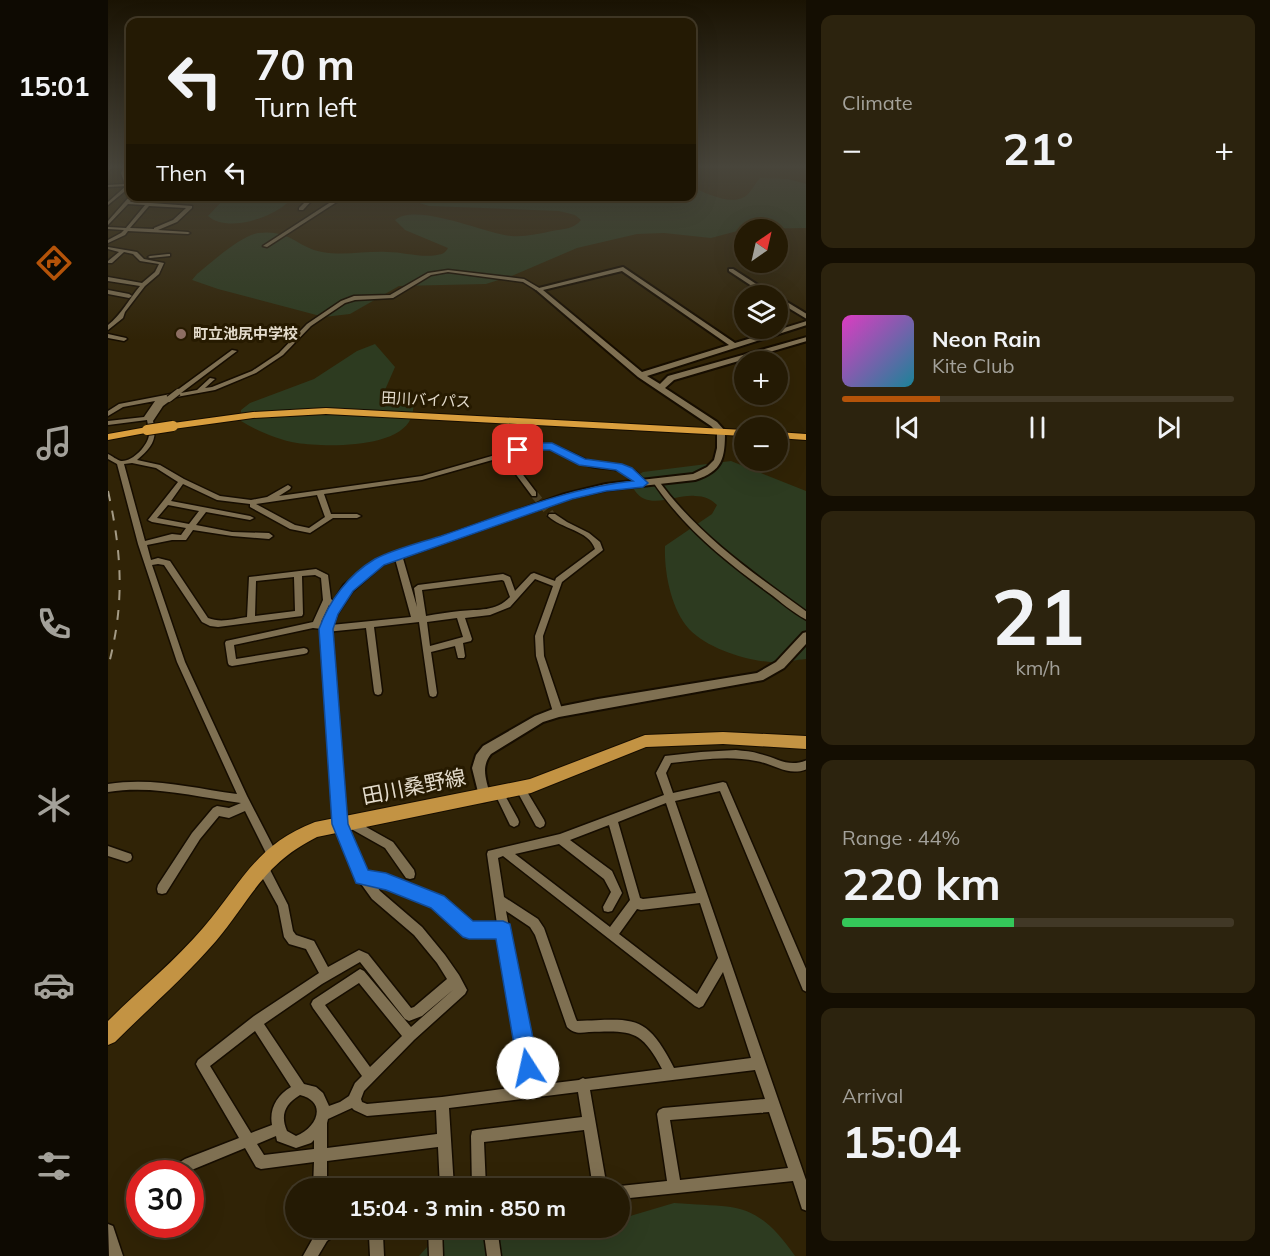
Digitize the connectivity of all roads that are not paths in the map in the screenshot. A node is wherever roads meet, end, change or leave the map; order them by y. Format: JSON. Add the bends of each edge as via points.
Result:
{"nodes":[{"id":1,"x":131,"y":224,"type":"edge"},
{"id":2,"x":169,"y":224,"type":"edge"},
{"id":3,"x":300,"y":224,"type":"edge"},
{"id":4,"x":108,"y":226,"type":"edge"},
{"id":5,"x":126,"y":229,"type":"junction"},
{"id":6,"x":156,"y":229,"type":"junction"},
{"id":7,"x":188,"y":232,"type":"dead end"},
{"id":8,"x":108,"y":242,"type":"edge"},
{"id":9,"x":265,"y":246,"type":"dead end"},
{"id":10,"x":108,"y":248,"type":"edge"},
{"id":11,"x":123,"y":251,"type":"junction"},
{"id":12,"x":168,"y":255,"type":"dead end"},
{"id":13,"x":137,"y":256,"type":"junction"},
{"id":14,"x":110,"y":262,"type":"dead end"},
{"id":15,"x":731,"y":270,"type":"dead end"},
{"id":16,"x":108,"y":279,"type":"edge"},
{"id":17,"x":143,"y":285,"type":"junction"},
{"id":18,"x":755,"y":285,"type":"edge"},
{"id":19,"x":538,"y":288,"type":"junction"},
{"id":20,"x":108,"y":292,"type":"edge"},
{"id":21,"x":129,"y":296,"type":"dead end"},
{"id":22,"x":788,"y":306,"type":"edge"},
{"id":23,"x":806,"y":318,"type":"edge"},
{"id":24,"x":108,"y":327,"type":"edge"},
{"id":25,"x":108,"y":336,"type":"edge"},
{"id":26,"x":124,"y":339,"type":"dead end"},
{"id":27,"x":804,"y":341,"type":"edge"},
{"id":28,"x":733,"y":345,"type":"junction"},
{"id":29,"x":234,"y":351,"type":"dead end"},
{"id":30,"x":641,"y":375,"type":"junction"},
{"id":31,"x":212,"y":379,"type":"dead end"},
{"id":32,"x":661,"y":387,"type":"junction"},
{"id":33,"x":198,"y":392,"type":"junction"},
{"id":34,"x":160,"y":398,"type":"junction"},
{"id":35,"x":108,"y":414,"type":"edge"},
{"id":36,"x":149,"y":418,"type":"junction"},
{"id":37,"x":108,"y":423,"type":"edge"},
{"id":38,"x":721,"y":431,"type":"junction"},
{"id":39,"x":734,"y":432,"type":"edge"},
{"id":40,"x":788,"y":436,"type":"edge"},
{"id":41,"x":108,"y":437,"type":"edge"},
{"id":42,"x":806,"y":437,"type":"edge"},
{"id":43,"x":505,"y":455,"type":"junction"},
{"id":44,"x":108,"y":456,"type":"edge"},
{"id":45,"x":132,"y":461,"type":"junction"},
{"id":46,"x":120,"y":463,"type":"junction"},
{"id":47,"x":182,"y":481,"type":"junction"},
{"id":48,"x":656,"y":482,"type":"junction"},
{"id":49,"x":643,"y":483,"type":"junction"},
{"id":50,"x":288,"y":487,"type":"dead end"},
{"id":51,"x":320,"y":494,"type":"junction"},
{"id":52,"x":534,"y":494,"type":"tunnel mouth"},
{"id":53,"x":267,"y":500,"type":"junction"},
{"id":54,"x":166,"y":502,"type":"junction"},
{"id":55,"x":255,"y":503,"type":"junction"},
{"id":56,"x":204,"y":509,"type":"junction"},
{"id":57,"x":240,"y":516,"type":"junction"},
{"id":58,"x":330,"y":516,"type":"junction"},
{"id":59,"x":357,"y":516,"type":"dead end"},
{"id":60,"x":552,"y":516,"type":"tunnel mouth"},
{"id":61,"x":250,"y":518,"type":"dead end"},
{"id":62,"x":152,"y":520,"type":"junction"},
{"id":63,"x":191,"y":527,"type":"junction"},
{"id":64,"x":139,"y":531,"type":"junction"},
{"id":65,"x":269,"y":536,"type":"dead end"},
{"id":66,"x":142,"y":544,"type":"junction"},
{"id":67,"x":398,"y":555,"type":"junction"},
{"id":68,"x":148,"y":563,"type":"junction"},
{"id":69,"x":298,"y":574,"type":"junction"},
{"id":70,"x":556,"y":584,"type":"junction"},
{"id":71,"x":514,"y":598,"type":"junction"},
{"id":72,"x":331,"y":603,"type":"junction"},
{"id":73,"x":460,"y":615,"type":"junction"},
{"id":74,"x":806,"y":616,"type":"edge"},
{"id":75,"x":418,"y":619,"type":"junction"},
{"id":76,"x":251,"y":620,"type":"junction"},
{"id":77,"x":370,"y":624,"type":"junction"},
{"id":78,"x":323,"y":627,"type":"junction"},
{"id":79,"x":806,"y":637,"type":"edge"},
{"id":80,"x":459,"y":643,"type":"junction"},
{"id":81,"x":426,"y":650,"type":"junction"},
{"id":82,"x":304,"y":651,"type":"dead end"},
{"id":83,"x":462,"y":656,"type":"dead end"},
{"id":84,"x":378,"y":691,"type":"dead end"},
{"id":85,"x":433,"y":693,"type":"dead end"},
{"id":86,"x":558,"y":712,"type":"junction"},
{"id":87,"x":806,"y":745,"type":"edge"},
{"id":88,"x":806,"y":765,"type":"edge"},
{"id":89,"x":108,"y":788,"type":"edge"},
{"id":90,"x":520,"y":788,"type":"junction"},
{"id":91,"x":492,"y":794,"type":"junction"},
{"id":92,"x":668,"y":798,"type":"junction"},
{"id":93,"x":246,"y":802,"type":"junction"},
{"id":94,"x":612,"y":819,"type":"junction"},
{"id":95,"x":514,"y":822,"type":"dead end"},
{"id":96,"x":344,"y":823,"type":"junction"},
{"id":97,"x":540,"y":823,"type":"dead end"},
{"id":98,"x":560,"y":839,"type":"junction"},
{"id":99,"x":108,"y":851,"type":"edge"},
{"id":100,"x":505,"y":852,"type":"junction"},
{"id":101,"x":127,"y":857,"type":"dead end"},
{"id":102,"x":268,"y":860,"type":"junction"},
{"id":103,"x":410,"y":874,"type":"dead end"},
{"id":104,"x":363,"y":877,"type":"junction"},
{"id":105,"x":162,"y":889,"type":"dead end"},
{"id":106,"x":703,"y":897,"type":"junction"},
{"id":107,"x":499,"y":900,"type":"junction"},
{"id":108,"x":636,"y":901,"type":"junction"},
{"id":109,"x":609,"y":907,"type":"dead end"},
{"id":110,"x":503,"y":930,"type":"junction"},
{"id":111,"x":611,"y":935,"type":"junction"},
{"id":112,"x":724,"y":959,"type":"junction"},
{"id":113,"x":326,"y":974,"type":"junction"},
{"id":114,"x":455,"y":979,"type":"junction"},
{"id":115,"x":806,"y":984,"type":"edge"},
{"id":116,"x":257,"y":1023,"type":"junction"},
{"id":117,"x":108,"y":1035,"type":"edge"},
{"id":118,"x":410,"y":1036,"type":"junction"},
{"id":119,"x":759,"y":1063,"type":"junction"},
{"id":120,"x":671,"y":1074,"type":"junction"},
{"id":121,"x":370,"y":1077,"type":"junction"},
{"id":122,"x":583,"y":1084,"type":"junction"},
{"id":123,"x":300,"y":1089,"type":"junction"},
{"id":124,"x":533,"y":1090,"type":"junction"},
{"id":125,"x":354,"y":1100,"type":"junction"},
{"id":126,"x":442,"y":1103,"type":"junction"},
{"id":127,"x":773,"y":1105,"type":"junction"},
{"id":128,"x":322,"y":1118,"type":"junction"},
{"id":129,"x":590,"y":1123,"type":"junction"},
{"id":130,"x":278,"y":1129,"type":"junction"},
{"id":131,"x":248,"y":1140,"type":"junction"},
{"id":132,"x":444,"y":1140,"type":"junction"},
{"id":133,"x":321,"y":1155,"type":"junction"},
{"id":134,"x":200,"y":1160,"type":"edge"},
{"id":135,"x":796,"y":1174,"type":"junction"},
{"id":136,"x":320,"y":1178,"type":"edge"},
{"id":137,"x":446,"y":1178,"type":"edge"},
{"id":138,"x":479,"y":1178,"type":"edge"},
{"id":139,"x":598,"y":1178,"type":"edge"},
{"id":140,"x":675,"y":1187,"type":"junction"},
{"id":141,"x":630,"y":1192,"type":"edge"},
{"id":142,"x":806,"y":1201,"type":"edge"},
{"id":143,"x":108,"y":1231,"type":"edge"},
{"id":144,"x":321,"y":1238,"type":"edge"},
{"id":145,"x":376,"y":1238,"type":"edge"},
{"id":146,"x":435,"y":1238,"type":"edge"},
{"id":147,"x":492,"y":1238,"type":"edge"},
{"id":148,"x":116,"y":1256,"type":"edge"},
{"id":149,"x":310,"y":1256,"type":"edge"},
{"id":150,"x":377,"y":1256,"type":"edge"},
{"id":151,"x":436,"y":1256,"type":"edge"},
{"id":152,"x":494,"y":1256,"type":"edge"}],
"edges":[{"from":1,"to":5,"type":"street"},
{"from":2,"to":6,"type":"street"},
{"from":3,"to":9,"type":"street"},
{"from":4,"to":5,"type":"street"},
{"from":5,"to":6,"type":"street"},
{"from":5,"to":8,"type":"street"},
{"from":6,"to":7,"type":"street"},
{"from":10,"to":11,"type":"street"},
{"from":11,"to":13,"type":"street"},
{"from":11,"to":14,"type":"street"},
{"from":12,"to":13,"type":"street"},
{"from":13,"to":17,"type":"street","via":[[162,262],[157,273]]},
{"from":15,"to":18,"type":"street"},
{"from":16,"to":17,"type":"street"},
{"from":17,"to":24,"type":"street","via":[[121,317]]},
{"from":19,"to":28,"type":"street","via":[[623,269]]},
{"from":19,"to":30,"type":"street"},
{"from":19,"to":33,"type":"street","via":[[524,281],[448,272],[430,274],[391,297],[343,302],[254,372]]},
{"from":20,"to":21,"type":"street"},
{"from":22,"to":23,"type":"street"},
{"from":23,"to":28,"type":"street"},
{"from":25,"to":26,"type":"street"},
{"from":27,"to":32,"type":"street","via":[[671,378]]},
{"from":28,"to":30,"type":"street"},
{"from":29,"to":36,"type":"street","bridge":true},
{"from":30,"to":32,"type":"street"},
{"from":31,"to":33,"type":"street"},
{"from":32,"to":38,"type":"street"},
{"from":33,"to":34,"type":"street"},
{"from":34,"to":35,"type":"street","via":[[121,405]]},
{"from":34,"to":36,"type":"street"},
{"from":36,"to":37,"type":"street"},
{"from":36,"to":45,"type":"street","via":[[153,441]]},
{"from":38,"to":39,"type":"highway","name":"田川バイパス"},
{"from":38,"to":41,"type":"highway","name":"田川バイパス","bridge":true,"via":[[326,411],[253,415]]},
{"from":38,"to":48,"type":"street","via":[[717,465],[707,473]]},
{"from":40,"to":42,"type":"highway"},
{"from":43,"to":49,"type":"street","via":[[532,447],[552,447],[582,462],[628,470]]},
{"from":43,"to":51,"type":"street","via":[[422,478]]},
{"from":43,"to":52,"type":"street"},
{"from":44,"to":46,"type":"street"},
{"from":45,"to":46,"type":"street"},
{"from":45,"to":47,"type":"street","via":[[158,465]]},
{"from":46,"to":64,"type":"street"},
{"from":47,"to":54,"type":"street"},
{"from":47,"to":55,"type":"street","via":[[219,498]]},
{"from":48,"to":49,"type":"street"},
{"from":48,"to":74,"type":"street","via":[[686,520]]},
{"from":49,"to":67,"type":"street","via":[[568,496]]},
{"from":50,"to":53,"type":"street"},
{"from":51,"to":53,"type":"street"},
{"from":51,"to":58,"type":"street"},
{"from":53,"to":55,"type":"street"},
{"from":54,"to":56,"type":"street"},
{"from":54,"to":62,"type":"street"},
{"from":55,"to":57,"type":"street"},
{"from":55,"to":58,"type":"street","via":[[293,527],[310,531]]},
{"from":56,"to":57,"type":"street"},
{"from":56,"to":63,"type":"street"},
{"from":57,"to":61,"type":"street"},
{"from":58,"to":59,"type":"street"},
{"from":60,"to":70,"type":"street","via":[[593,538],[599,550],[565,573]]},
{"from":62,"to":63,"type":"street"},
{"from":62,"to":64,"type":"street"},
{"from":63,"to":65,"type":"street"},
{"from":63,"to":66,"type":"street","via":[[183,538]]},
{"from":64,"to":66,"type":"street"},
{"from":66,"to":68,"type":"street"},
{"from":67,"to":72,"type":"street","via":[[368,570]]},
{"from":67,"to":75,"type":"street"},
{"from":68,"to":76,"type":"street","via":[[163,561],[172,567],[205,620],[218,624]]},
{"from":68,"to":93,"type":"street","via":[[181,662]]},
{"from":69,"to":72,"type":"street","via":[[323,575]]},
{"from":69,"to":76,"type":"street","via":[[252,579]]},
{"from":69,"to":76,"type":"street","via":[[299,614]]},
{"from":70,"to":71,"type":"street","via":[[534,576]]},
{"from":70,"to":86,"type":"street","via":[[539,636],[540,656]]},
{"from":71,"to":73,"type":"street","via":[[490,612]]},
{"from":71,"to":75,"type":"street","via":[[503,577],[418,588]]},
{"from":72,"to":78,"type":"street"},
{"from":73,"to":75,"type":"street"},
{"from":73,"to":80,"type":"street","via":[[468,639]]},
{"from":75,"to":77,"type":"street"},
{"from":75,"to":81,"type":"street"},
{"from":77,"to":78,"type":"street"},
{"from":77,"to":84,"type":"street"},
{"from":78,"to":82,"type":"street","via":[[230,643],[232,663]]},
{"from":78,"to":96,"type":"street"},
{"from":79,"to":86,"type":"street","via":[[780,665],[759,677]]},
{"from":80,"to":81,"type":"street"},
{"from":80,"to":83,"type":"street"},
{"from":81,"to":85,"type":"street"},
{"from":86,"to":91,"type":"street","via":[[487,750],[478,768]]},
{"from":87,"to":90,"type":"main road","name":"田川桑野線","via":[[723,738],[645,741]]},
{"from":88,"to":92,"type":"street","via":[[791,768],[755,756],[668,759],[661,773]]},
{"from":89,"to":93,"type":"street","via":[[162,785]]},
{"from":90,"to":91,"type":"main road","name":"田川桑野線"},
{"from":90,"to":97,"type":"street"},
{"from":91,"to":95,"type":"street"},
{"from":91,"to":96,"type":"main road","name":"田川桑野線"},
{"from":92,"to":94,"type":"street"},
{"from":92,"to":106,"type":"street"},
{"from":92,"to":115,"type":"street","via":[[723,786]]},
{"from":93,"to":102,"type":"street"},
{"from":93,"to":105,"type":"street","via":[[229,813],[217,811]]},
{"from":94,"to":98,"type":"street"},
{"from":94,"to":108,"type":"street"},
{"from":96,"to":102,"type":"main road","name":"田川桑野線","via":[[315,830],[288,843]]},
{"from":96,"to":103,"type":"street","via":[[389,845]]},
{"from":96,"to":104,"type":"street"},
{"from":98,"to":100,"type":"street"},
{"from":98,"to":109,"type":"street","via":[[608,875],[617,893]]},
{"from":99,"to":101,"type":"street"},
{"from":100,"to":107,"type":"street","via":[[492,854]]},
{"from":100,"to":111,"type":"street"},
{"from":102,"to":113,"type":"street","via":[[288,933],[293,940],[310,945]]},
{"from":102,"to":117,"type":"main road","name":"田川桑野線","via":[[209,935]]},
{"from":104,"to":110,"type":"street","via":[[386,881],[438,902],[469,930]]},
{"from":104,"to":114,"type":"street","via":[[376,895],[418,931]]},
{"from":106,"to":108,"type":"street","via":[[641,904]]},
{"from":106,"to":112,"type":"street"},
{"from":107,"to":110,"type":"street"},
{"from":107,"to":120,"type":"street","via":[[534,923],[540,932],[571,1023],[575,1027],[636,1026],[647,1034]]},
{"from":108,"to":111,"type":"street"},
{"from":110,"to":124,"type":"street"},
{"from":111,"to":112,"type":"street","via":[[699,1002]]},
{"from":112,"to":119,"type":"street"},
{"from":113,"to":114,"type":"street","via":[[359,956],[364,958],[409,1014],[418,1012]]},
{"from":113,"to":116,"type":"street"},
{"from":114,"to":118,"type":"street","via":[[461,990]]},
{"from":116,"to":123,"type":"street"},
{"from":116,"to":131,"type":"street","via":[[202,1064]]},
{"from":118,"to":121,"type":"street"},
{"from":118,"to":121,"type":"street","via":[[360,975],[317,1004]]},
{"from":119,"to":120,"type":"street"},
{"from":119,"to":127,"type":"street"},
{"from":120,"to":122,"type":"street"},
{"from":121,"to":125,"type":"street","via":[[359,1087]]},
{"from":122,"to":124,"type":"street"},
{"from":122,"to":129,"type":"street"},
{"from":123,"to":128,"type":"street","via":[[314,1092],[319,1098]]},
{"from":123,"to":130,"type":"street","via":[[280,1103]]},
{"from":124,"to":126,"type":"street"},
{"from":125,"to":126,"type":"street","via":[[368,1110]]},
{"from":125,"to":128,"type":"street"},
{"from":126,"to":132,"type":"street"},
{"from":127,"to":135,"type":"street"},
{"from":127,"to":140,"type":"street","via":[[663,1114]]},
{"from":128,"to":130,"type":"street","via":[[311,1137],[296,1142],[282,1136]]},
{"from":128,"to":133,"type":"street"},
{"from":129,"to":138,"type":"street","via":[[477,1136]]},
{"from":129,"to":139,"type":"street"},
{"from":130,"to":131,"type":"street"},
{"from":131,"to":133,"type":"street","via":[[261,1162]]},
{"from":131,"to":134,"type":"street"},
{"from":132,"to":133,"type":"street"},
{"from":132,"to":137,"type":"street"},
{"from":133,"to":136,"type":"street"},
{"from":135,"to":140,"type":"street"},
{"from":135,"to":142,"type":"street"},
{"from":140,"to":141,"type":"street"},
{"from":143,"to":148,"type":"street"},
{"from":144,"to":149,"type":"street"},
{"from":145,"to":150,"type":"street"},
{"from":146,"to":151,"type":"street"},
{"from":147,"to":152,"type":"street"}]}
